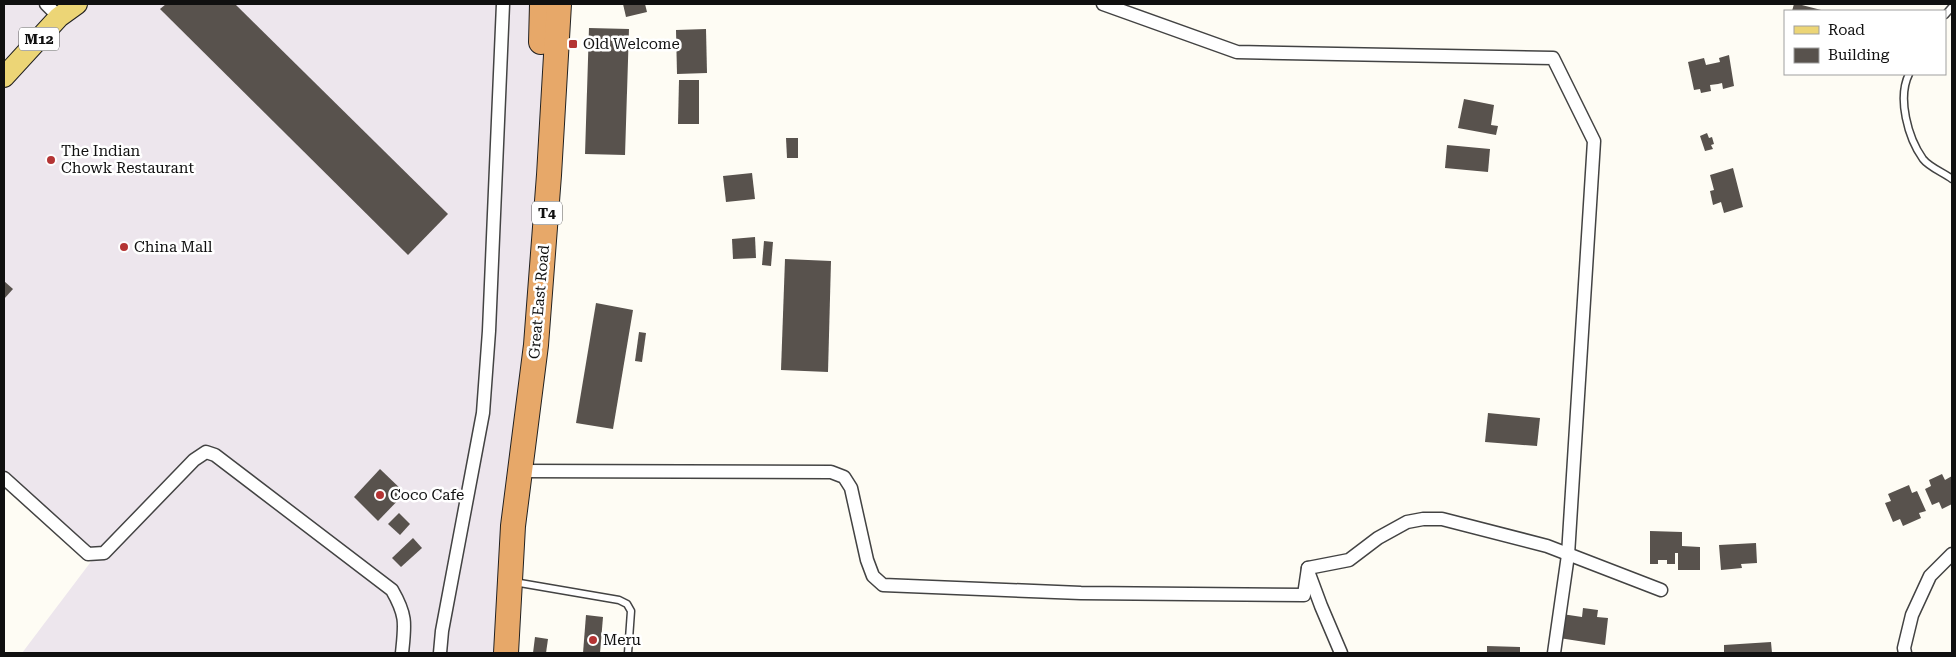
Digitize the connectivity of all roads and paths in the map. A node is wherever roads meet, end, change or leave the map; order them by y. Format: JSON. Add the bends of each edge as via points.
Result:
{"nodes":[{"id":1,"x":77,"y":4,"type":"edge"},
{"id":2,"x":503,"y":4,"type":"edge"},
{"id":3,"x":542,"y":4,"type":"edge"},
{"id":4,"x":559,"y":4,"type":"edge"},
{"id":5,"x":1103,"y":4,"type":"edge"},
{"id":6,"x":52,"y":11,"type":"edge"},
{"id":7,"x":1908,"y":75,"type":"edge"},
{"id":8,"x":4,"y":77,"type":"edge"},
{"id":9,"x":1952,"y":179,"type":"edge"},
{"id":10,"x":526,"y":421,"type":"junction"},
{"id":11,"x":520,"y":471,"type":"junction"},
{"id":12,"x":4,"y":478,"type":"edge"},
{"id":13,"x":1952,"y":554,"type":"edge"},
{"id":14,"x":1568,"y":555,"type":"junction"},
{"id":15,"x":1308,"y":568,"type":"junction"},
{"id":16,"x":511,"y":582,"type":"junction"},
{"id":17,"x":1661,"y":590,"type":"dead end"},
{"id":18,"x":402,"y":653,"type":"edge"},
{"id":19,"x":440,"y":653,"type":"edge"},
{"id":20,"x":506,"y":653,"type":"edge"},
{"id":21,"x":628,"y":653,"type":"edge"},
{"id":22,"x":1341,"y":653,"type":"edge"},
{"id":23,"x":1554,"y":653,"type":"edge"},
{"id":24,"x":1904,"y":653,"type":"edge"}],
"edges":[{"from":1,"to":6,"type":"main road","number":"M12"},
{"from":2,"to":19,"type":"street","via":[[483,413]]},
{"from":3,"to":10,"type":"highway","name":"Great East Road","number":"T4","via":[[525,368]]},
{"from":4,"to":10,"type":"highway","name":"Great East Road","number":"T4","via":[[550,175],[536,345]]},
{"from":5,"to":14,"type":"street","via":[[1237,52],[1552,58],[1594,141]]},
{"from":6,"to":8,"type":"main road","number":"M12"},
{"from":7,"to":9,"type":"lane","via":[[1903,106],[1910,133],[1924,160]]},
{"from":10,"to":11,"type":"highway","name":"Great East Road","number":"T4"},
{"from":11,"to":15,"type":"street","via":[[831,472],[844,476],[851,488],[867,560],[873,576],[883,585],[1081,593],[1304,595]]},
{"from":11,"to":16,"type":"highway","name":"Great East Road","number":"T4","via":[[513,526]]},
{"from":12,"to":18,"type":"street","via":[[88,554],[96,555],[104,553],[194,460],[206,452],[215,455],[392,590],[402,607],[405,624]]},
{"from":13,"to":24,"type":"street","via":[[1926,584],[1912,616]]},
{"from":14,"to":15,"type":"street","via":[[1547,546],[1442,519],[1423,519],[1407,522],[1378,538],[1349,560]]},
{"from":14,"to":17,"type":"street"},
{"from":14,"to":23,"type":"street"},
{"from":15,"to":22,"type":"street"},
{"from":16,"to":20,"type":"highway","name":"Great East Road","number":"T4"},
{"from":16,"to":21,"type":"lane","via":[[619,600],[626,604],[631,611]]}]}
